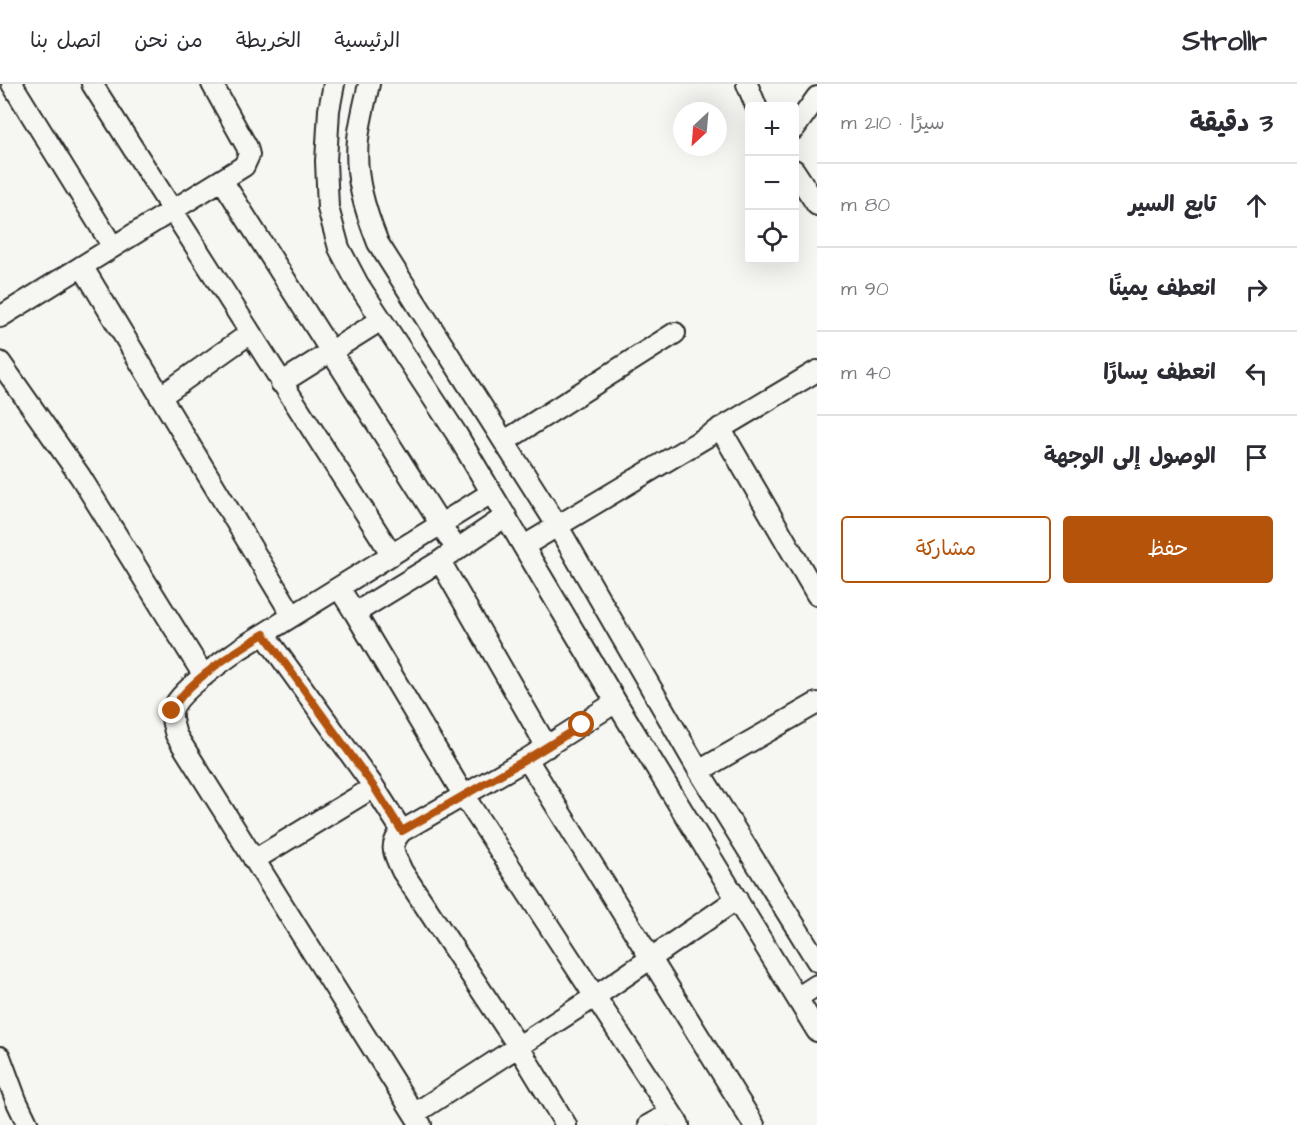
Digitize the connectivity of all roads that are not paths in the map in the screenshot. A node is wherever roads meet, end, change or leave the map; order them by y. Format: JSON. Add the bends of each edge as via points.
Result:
{"nodes":[{"id":1,"x":12,"y":84,"type":"edge"},
{"id":2,"x":92,"y":84,"type":"edge"},
{"id":3,"x":212,"y":84,"type":"edge"},
{"id":4,"x":334,"y":84,"type":"edge"},
{"id":5,"x":369,"y":84,"type":"edge"},
{"id":6,"x":747,"y":84,"type":"edge"},
{"id":7,"x":817,"y":97,"type":"edge"},
{"id":8,"x":754,"y":102,"type":"edge"},
{"id":9,"x":799,"y":123,"type":"edge"},
{"id":10,"x":799,"y":176,"type":"edge"},
{"id":11,"x":222,"y":180,"type":"junction"},
{"id":12,"x":817,"y":205,"type":"edge"},
{"id":13,"x":172,"y":211,"type":"junction"},
{"id":14,"x":113,"y":247,"type":"junction"},
{"id":15,"x":82,"y":266,"type":"junction"},
{"id":16,"x":0,"y":317,"type":"edge"},
{"id":17,"x":381,"y":320,"type":"junction"},
{"id":18,"x":675,"y":333,"type":"dead end"},
{"id":19,"x":249,"y":334,"type":"junction"},
{"id":20,"x":333,"y":351,"type":"junction"},
{"id":21,"x":0,"y":362,"type":"edge"},
{"id":22,"x":817,"y":371,"type":"edge"},
{"id":23,"x":281,"y":383,"type":"junction"},
{"id":24,"x":160,"y":397,"type":"junction"},
{"id":25,"x":720,"y":428,"type":"junction"},
{"id":26,"x":505,"y":441,"type":"junction"},
{"id":27,"x":491,"y":493,"type":"junction"},
{"id":28,"x":506,"y":516,"type":"junction"},
{"id":29,"x":441,"y":525,"type":"junction"},
{"id":30,"x":557,"y":525,"type":"junction"},
{"id":31,"x":524,"y":546,"type":"junction"},
{"id":32,"x":457,"y":550,"type":"junction"},
{"id":33,"x":392,"y":555,"type":"junction"},
{"id":34,"x":440,"y":561,"type":"junction"},
{"id":35,"x":339,"y":588,"type":"junction"},
{"id":36,"x":817,"y":595,"type":"edge"},
{"id":37,"x":356,"y":613,"type":"junction"},
{"id":38,"x":292,"y":615,"type":"junction"},
{"id":39,"x":264,"y":634,"type":"junction"},
{"id":40,"x":204,"y":676,"type":"junction"},
{"id":41,"x":616,"y":702,"type":"junction"},
{"id":42,"x":817,"y":703,"type":"edge"},
{"id":43,"x":547,"y":747,"type":"junction"},
{"id":44,"x":527,"y":759,"type":"junction"},
{"id":45,"x":699,"y":771,"type":"junction"},
{"id":46,"x":374,"y":787,"type":"junction"},
{"id":47,"x":464,"y":796,"type":"junction"},
{"id":48,"x":402,"y":831,"type":"junction"},
{"id":49,"x":254,"y":860,"type":"junction"},
{"id":50,"x":737,"y":899,"type":"junction"},
{"id":51,"x":651,"y":958,"type":"junction"},
{"id":52,"x":817,"y":961,"type":"edge"},
{"id":53,"x":817,"y":985,"type":"edge"},
{"id":54,"x":596,"y":996,"type":"junction"},
{"id":55,"x":797,"y":998,"type":"junction"},
{"id":56,"x":817,"y":1031,"type":"edge"},
{"id":57,"x":518,"y":1046,"type":"junction"},
{"id":58,"x":0,"y":1057,"type":"edge"},
{"id":59,"x":417,"y":1119,"type":"edge"},
{"id":60,"x":675,"y":1119,"type":"edge"},
{"id":61,"x":28,"y":1125,"type":"edge"},
{"id":62,"x":566,"y":1125,"type":"edge"},
{"id":63,"x":649,"y":1125,"type":"edge"},
{"id":64,"x":754,"y":1125,"type":"edge"}],
"edges":[{"from":1,"to":14,"type":"street"},
{"from":2,"to":13,"type":"street"},
{"from":3,"to":11,"type":"street","via":[[249,155],[244,166]]},
{"from":4,"to":17,"type":"street","via":[[326,161],[328,208],[339,248]]},
{"from":5,"to":26,"type":"street","via":[[358,139],[358,172],[378,243]]},
{"from":6,"to":8,"type":"street"},
{"from":7,"to":9,"type":"street"},
{"from":10,"to":12,"type":"street"},
{"from":11,"to":13,"type":"street"},
{"from":11,"to":20,"type":"street"},
{"from":13,"to":14,"type":"street"},
{"from":13,"to":19,"type":"street"},
{"from":14,"to":15,"type":"street"},
{"from":15,"to":16,"type":"street"},
{"from":15,"to":24,"type":"street"},
{"from":17,"to":20,"type":"street"},
{"from":17,"to":27,"type":"street"},
{"from":18,"to":26,"type":"street"},
{"from":19,"to":23,"type":"street"},
{"from":19,"to":24,"type":"street"},
{"from":20,"to":23,"type":"street"},
{"from":20,"to":29,"type":"street"},
{"from":21,"to":40,"type":"street","via":[[80,476]]},
{"from":22,"to":25,"type":"street"},
{"from":23,"to":33,"type":"street"},
{"from":24,"to":38,"type":"street"},
{"from":25,"to":30,"type":"street"},
{"from":25,"to":36,"type":"street"},
{"from":26,"to":30,"type":"street"},
{"from":27,"to":28,"type":"street"},
{"from":27,"to":29,"type":"street"},
{"from":28,"to":31,"type":"street"},
{"from":28,"to":32,"type":"street"},
{"from":29,"to":32,"type":"street"},
{"from":29,"to":33,"type":"street"},
{"from":30,"to":31,"type":"street"},
{"from":30,"to":45,"type":"street"},
{"from":31,"to":41,"type":"street"},
{"from":32,"to":34,"type":"street"},
{"from":33,"to":35,"type":"street"},
{"from":34,"to":37,"type":"street"},
{"from":34,"to":43,"type":"street"},
{"from":35,"to":37,"type":"street"},
{"from":35,"to":38,"type":"street"},
{"from":37,"to":47,"type":"street"},
{"from":38,"to":39,"type":"street"},
{"from":39,"to":40,"type":"street"},
{"from":39,"to":46,"type":"street"},
{"from":40,"to":49,"type":"street","via":[[176,702],[172,720],[176,735]]},
{"from":41,"to":43,"type":"street"},
{"from":41,"to":50,"type":"street"},
{"from":42,"to":45,"type":"street"},
{"from":43,"to":44,"type":"street"},
{"from":44,"to":47,"type":"street"},
{"from":44,"to":51,"type":"street"},
{"from":45,"to":52,"type":"street"},
{"from":46,"to":48,"type":"street"},
{"from":46,"to":49,"type":"street"},
{"from":47,"to":48,"type":"street"},
{"from":47,"to":54,"type":"street"},
{"from":48,"to":57,"type":"street","via":[[393,845],[402,871]]},
{"from":49,"to":59,"type":"street"},
{"from":50,"to":51,"type":"street"},
{"from":50,"to":55,"type":"street"},
{"from":51,"to":54,"type":"street"},
{"from":51,"to":64,"type":"street"},
{"from":53,"to":55,"type":"street"},
{"from":54,"to":57,"type":"street"},
{"from":54,"to":60,"type":"street"},
{"from":55,"to":56,"type":"street"},
{"from":57,"to":59,"type":"street"},
{"from":57,"to":62,"type":"street"},
{"from":58,"to":61,"type":"street"},
{"from":60,"to":63,"type":"street"}]}
